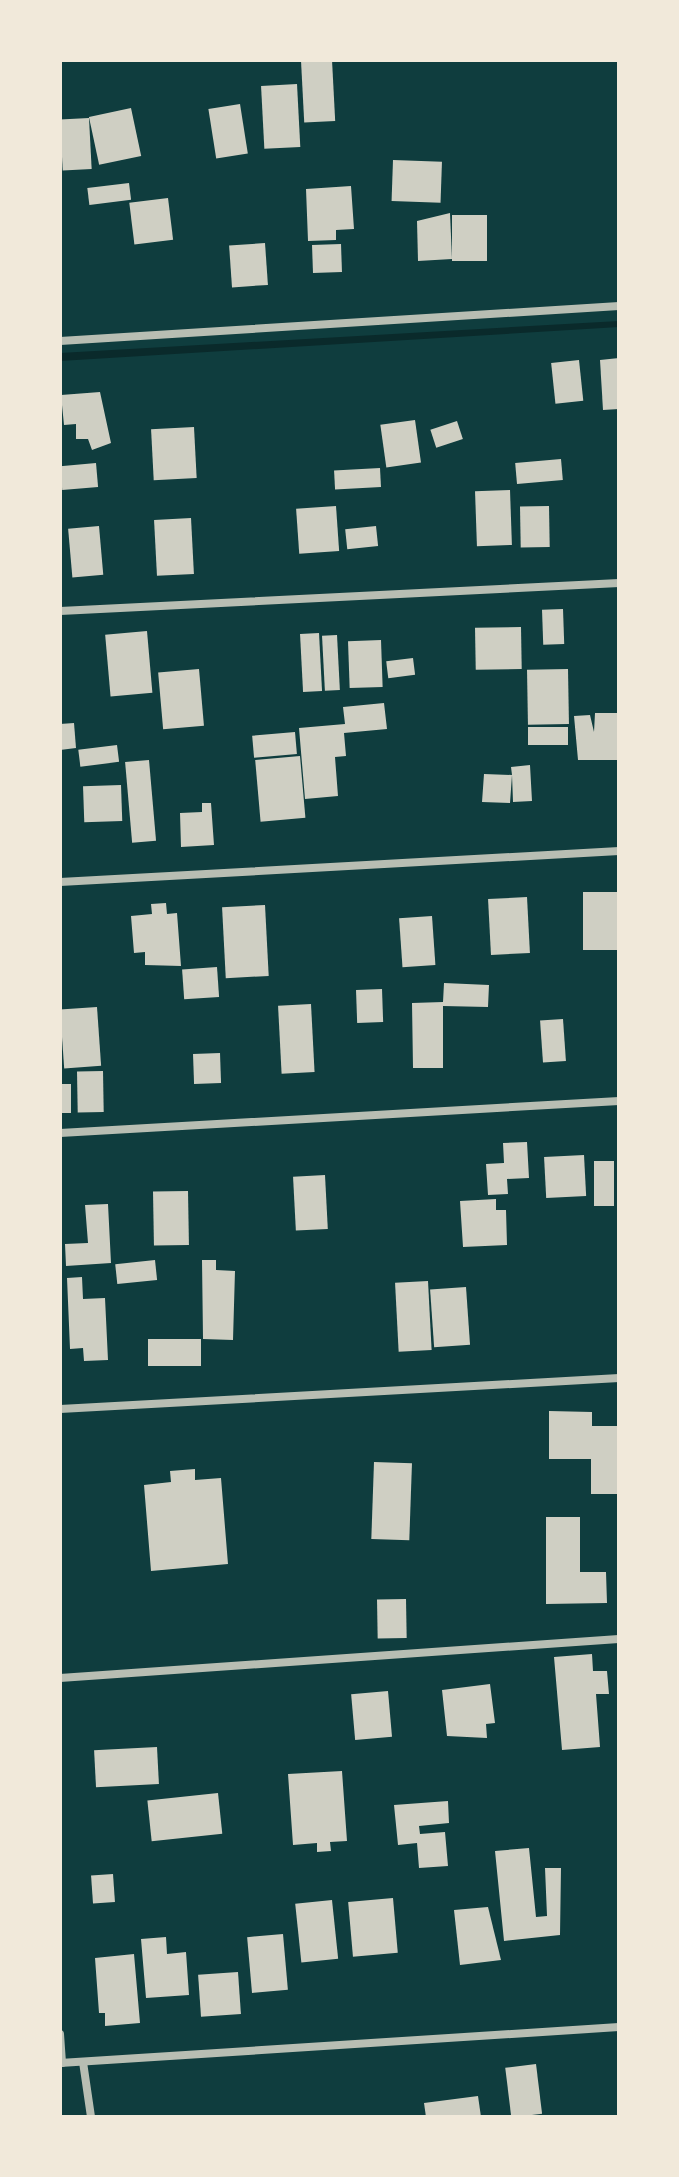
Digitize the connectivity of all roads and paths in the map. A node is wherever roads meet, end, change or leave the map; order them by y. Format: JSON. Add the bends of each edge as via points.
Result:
{"nodes":[{"id":1,"x":619,"y":306,"type":"edge"},
{"id":2,"x":60,"y":341,"type":"edge"},
{"id":3,"x":619,"y":583,"type":"edge"},
{"id":4,"x":60,"y":611,"type":"edge"},
{"id":5,"x":619,"y":851,"type":"edge"},
{"id":6,"x":60,"y":882,"type":"edge"},
{"id":7,"x":619,"y":1101,"type":"edge"},
{"id":8,"x":60,"y":1133,"type":"edge"},
{"id":9,"x":619,"y":1378,"type":"edge"},
{"id":10,"x":60,"y":1409,"type":"edge"},
{"id":11,"x":619,"y":1639,"type":"edge"},
{"id":12,"x":60,"y":1678,"type":"edge"},
{"id":13,"x":619,"y":2027,"type":"edge"},
{"id":14,"x":60,"y":2034,"type":"edge"},
{"id":15,"x":83,"y":2062,"type":"junction"},
{"id":16,"x":61,"y":2063,"type":"edge"},
{"id":17,"x":91,"y":2117,"type":"edge"}],
"edges":[{"from":1,"to":2,"type":"street"},
{"from":3,"to":4,"type":"street"},
{"from":5,"to":6,"type":"street"},
{"from":7,"to":8,"type":"street"},
{"from":9,"to":10,"type":"street"},
{"from":11,"to":12,"type":"street"},
{"from":13,"to":15,"type":"street"},
{"from":14,"to":16,"type":"street"},
{"from":15,"to":16,"type":"street"},
{"from":15,"to":17,"type":"street"}]}
